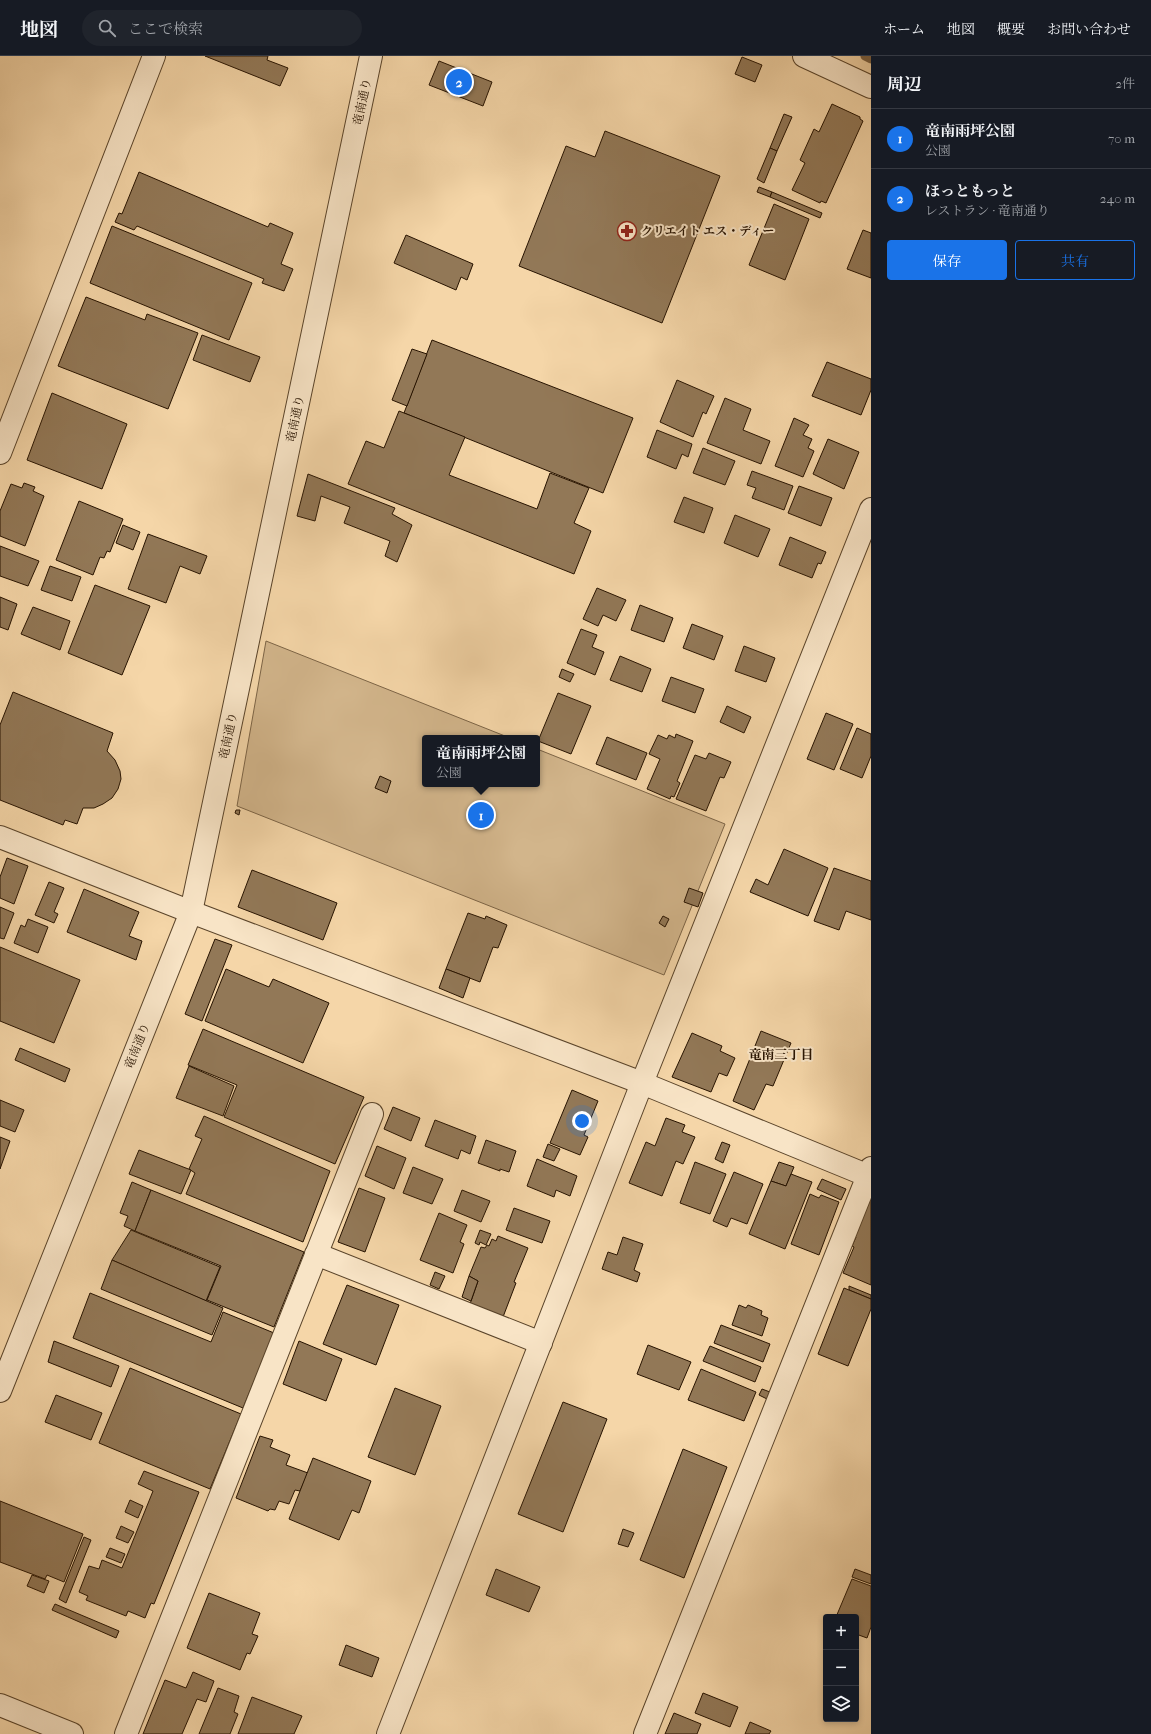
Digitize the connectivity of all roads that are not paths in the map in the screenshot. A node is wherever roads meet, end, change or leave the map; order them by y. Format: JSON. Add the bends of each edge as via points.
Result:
{"nodes":[{"id":1,"x":154,"y":56,"type":"edge"},
{"id":2,"x":371,"y":56,"type":"edge"},
{"id":3,"x":804,"y":56,"type":"edge"},
{"id":4,"x":871,"y":87,"type":"edge"},
{"id":5,"x":0,"y":453,"type":"edge"},
{"id":6,"x":871,"y":509,"type":"edge"},
{"id":7,"x":0,"y":837,"type":"edge"},
{"id":8,"x":190,"y":912,"type":"junction"},
{"id":9,"x":642,"y":1083,"type":"junction"},
{"id":10,"x":372,"y":1114,"type":"dead end"},
{"id":11,"x":870,"y":1173,"type":"edge"},
{"id":12,"x":316,"y":1254,"type":"junction"},
{"id":13,"x":541,"y":1343,"type":"junction"},
{"id":14,"x":0,"y":1391,"type":"edge"},
{"id":15,"x":0,"y":1705,"type":"edge"},
{"id":16,"x":72,"y":1734,"type":"edge"},
{"id":17,"x":126,"y":1734,"type":"edge"},
{"id":18,"x":388,"y":1734,"type":"edge"},
{"id":19,"x":645,"y":1734,"type":"edge"}],
"edges":[{"from":1,"to":5,"type":"street"},
{"from":2,"to":8,"type":"street","name":"竜南通り"},
{"from":3,"to":4,"type":"street"},
{"from":6,"to":9,"type":"street"},
{"from":7,"to":8,"type":"street"},
{"from":8,"to":9,"type":"street"},
{"from":8,"to":14,"type":"street","name":"竜南通り"},
{"from":9,"to":11,"type":"street"},
{"from":9,"to":13,"type":"street"},
{"from":10,"to":12,"type":"street"},
{"from":11,"to":19,"type":"street"},
{"from":12,"to":13,"type":"street"},
{"from":12,"to":17,"type":"street"},
{"from":13,"to":18,"type":"street"},
{"from":15,"to":16,"type":"street"}]}
